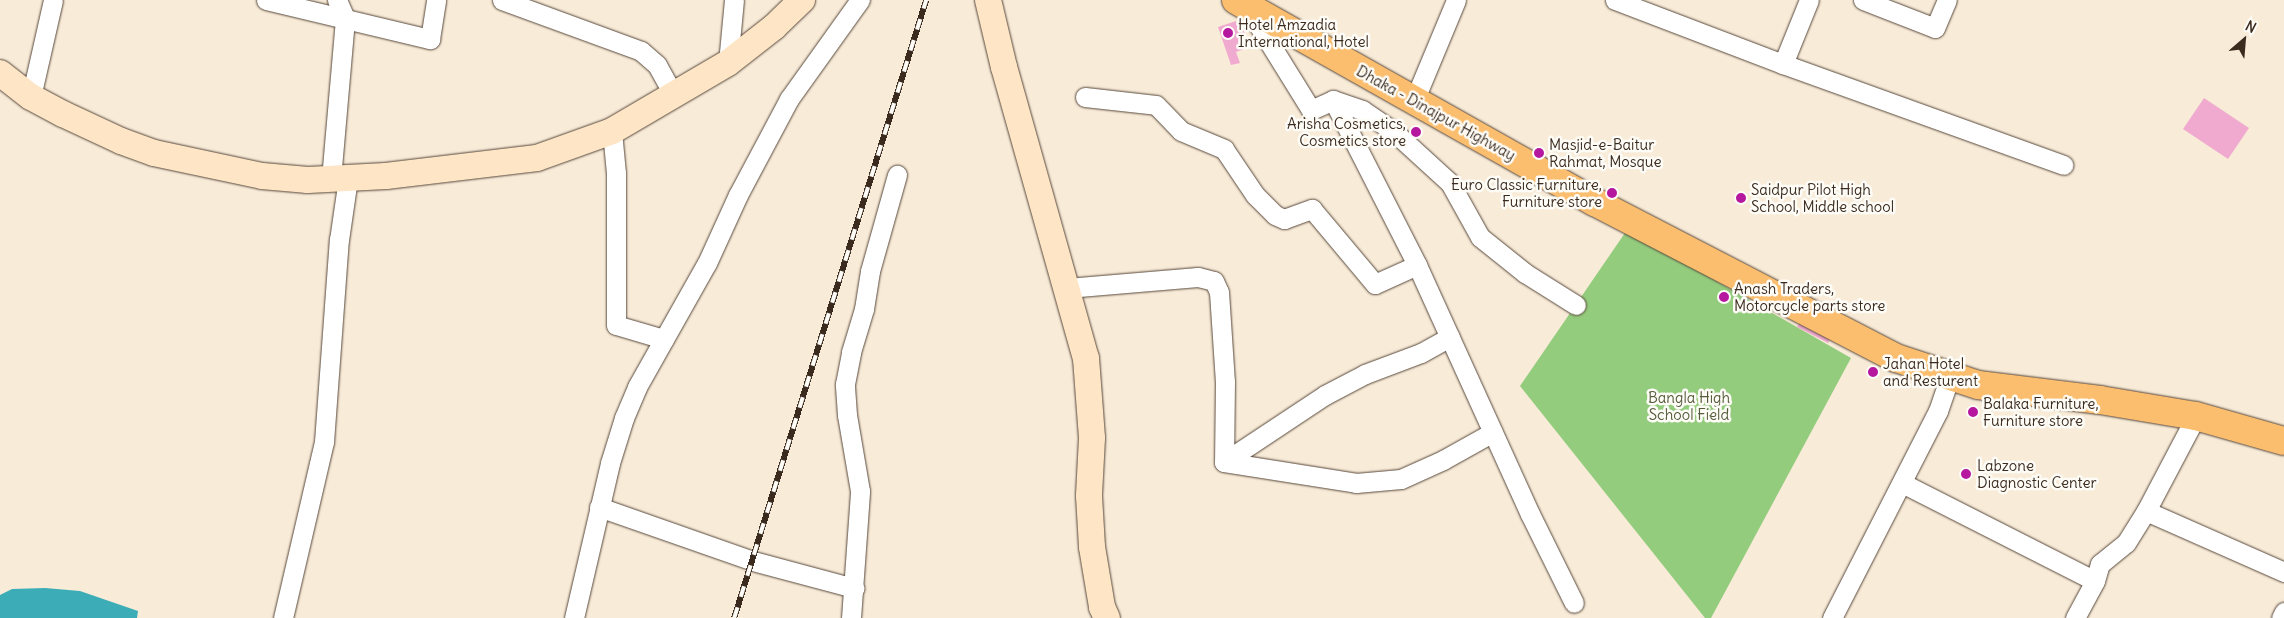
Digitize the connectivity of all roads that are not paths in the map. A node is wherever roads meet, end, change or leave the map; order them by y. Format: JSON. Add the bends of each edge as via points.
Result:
{"nodes":[{"id":1,"x":53,"y":0,"type":"edge"},
{"id":2,"x":266,"y":0,"type":"edge"},
{"id":3,"x":337,"y":0,"type":"edge"},
{"id":4,"x":436,"y":0,"type":"edge"},
{"id":5,"x":502,"y":0,"type":"edge"},
{"id":6,"x":734,"y":0,"type":"edge"},
{"id":7,"x":802,"y":0,"type":"edge"},
{"id":8,"x":860,"y":0,"type":"edge"},
{"id":9,"x":988,"y":0,"type":"edge"},
{"id":10,"x":1456,"y":0,"type":"edge"},
{"id":11,"x":1615,"y":0,"type":"edge"},
{"id":12,"x":1810,"y":0,"type":"edge"},
{"id":13,"x":1863,"y":0,"type":"edge"},
{"id":14,"x":1946,"y":0,"type":"edge"},
{"id":15,"x":1245,"y":2,"type":"edge"},
{"id":16,"x":345,"y":18,"type":"junction"},
{"id":17,"x":728,"y":63,"type":"junction"},
{"id":18,"x":1783,"y":64,"type":"junction"},
{"id":19,"x":0,"y":74,"type":"edge"},
{"id":20,"x":674,"y":96,"type":"junction"},
{"id":21,"x":31,"y":97,"type":"junction"},
{"id":22,"x":1085,"y":97,"type":"dead end"},
{"id":23,"x":1333,"y":100,"type":"junction"},
{"id":24,"x":1414,"y":101,"type":"junction"},
{"id":25,"x":612,"y":131,"type":"junction"},
{"id":26,"x":2062,"y":165,"type":"dead end"},
{"id":27,"x":897,"y":175,"type":"dead end"},
{"id":28,"x":339,"y":178,"type":"junction"},
{"id":29,"x":1417,"y":265,"type":"junction"},
{"id":30,"x":1067,"y":288,"type":"junction"},
{"id":31,"x":1576,"y":305,"type":"dead end"},
{"id":32,"x":1450,"y":337,"type":"junction"},
{"id":33,"x":664,"y":339,"type":"junction"},
{"id":34,"x":1946,"y":376,"type":"junction"},
{"id":35,"x":2196,"y":416,"type":"junction"},
{"id":36,"x":1493,"y":432,"type":"junction"},
{"id":37,"x":2284,"y":441,"type":"edge"},
{"id":38,"x":1224,"y":462,"type":"junction"},
{"id":39,"x":1902,"y":483,"type":"junction"},
{"id":40,"x":599,"y":507,"type":"junction"},
{"id":41,"x":2146,"y":511,"type":"junction"},
{"id":42,"x":2284,"y":572,"type":"edge"},
{"id":43,"x":2094,"y":581,"type":"junction"},
{"id":44,"x":854,"y":588,"type":"junction"},
{"id":45,"x":1574,"y":603,"type":"dead end"},
{"id":46,"x":2284,"y":612,"type":"edge"},
{"id":47,"x":284,"y":618,"type":"edge"},
{"id":48,"x":574,"y":618,"type":"edge"},
{"id":49,"x":851,"y":618,"type":"edge"},
{"id":50,"x":1107,"y":618,"type":"edge"},
{"id":51,"x":1832,"y":618,"type":"edge"},
{"id":52,"x":2075,"y":618,"type":"edge"},
{"id":53,"x":2281,"y":618,"type":"edge"}],
"edges":[{"from":1,"to":21,"type":"street"},
{"from":2,"to":16,"type":"street"},
{"from":3,"to":16,"type":"street"},
{"from":4,"to":16,"type":"street","via":[[430,39]]},
{"from":5,"to":20,"type":"street","via":[[641,51],[656,65]]},
{"from":6,"to":17,"type":"street"},
{"from":7,"to":17,"type":"street"},
{"from":8,"to":33,"type":"street","via":[[789,98],[738,196],[708,263]]},
{"from":9,"to":30,"type":"street"},
{"from":10,"to":24,"type":"street"},
{"from":11,"to":18,"type":"street"},
{"from":12,"to":18,"type":"street"},
{"from":13,"to":14,"type":"street","via":[[1936,28]]},
{"from":15,"to":23,"type":"street","via":[[1311,110]]},
{"from":15,"to":24,"type":"highway","name":"Dhaka - Dinajpur Highway"},
{"from":16,"to":28,"type":"street"},
{"from":17,"to":20,"type":"street"},
{"from":18,"to":26,"type":"street"},
{"from":19,"to":21,"type":"street"},
{"from":20,"to":25,"type":"street"},
{"from":21,"to":28,"type":"street","via":[[121,141],[154,153],[262,176],[308,180]]},
{"from":22,"to":29,"type":"street","via":[[1156,105],[1181,131],[1224,149],[1256,195],[1275,215],[1284,219],[1312,210],[1375,284]]},
{"from":23,"to":29,"type":"street"},
{"from":23,"to":31,"type":"street","via":[[1362,110],[1392,130],[1450,183],[1480,238],[1525,273]]},
{"from":24,"to":34,"type":"highway","name":"Dhaka - Dinajpur Highway","via":[[1595,202],[1878,348]]},
{"from":25,"to":28,"type":"street","via":[[537,158],[466,168]]},
{"from":25,"to":33,"type":"street","via":[[616,173],[616,325]]},
{"from":27,"to":44,"type":"street","via":[[870,271],[845,384],[846,415],[860,491]]},
{"from":28,"to":47,"type":"street","via":[[339,240],[324,442]]},
{"from":29,"to":32,"type":"street"},
{"from":30,"to":38,"type":"street","via":[[1198,276],[1214,281],[1219,292],[1224,373]]},
{"from":30,"to":50,"type":"street","via":[[1086,358],[1092,438],[1092,547],[1102,607]]},
{"from":32,"to":36,"type":"street"},
{"from":32,"to":38,"type":"street","via":[[1325,395]]},
{"from":33,"to":40,"type":"street","via":[[624,418]]},
{"from":34,"to":35,"type":"highway","name":"Dhaka - Dinajpur Highway","via":[[1978,385]]},
{"from":34,"to":39,"type":"street","via":[[1949,379],[1938,411]]},
{"from":35,"to":37,"type":"highway","name":"Dhaka - Dinajpur Highway"},
{"from":35,"to":41,"type":"street"},
{"from":36,"to":38,"type":"street","via":[[1400,479],[1356,483]]},
{"from":36,"to":45,"type":"street"},
{"from":39,"to":43,"type":"street"},
{"from":39,"to":51,"type":"street"},
{"from":40,"to":44,"type":"street","via":[[753,561]]},
{"from":40,"to":48,"type":"street"},
{"from":41,"to":42,"type":"street"},
{"from":41,"to":43,"type":"street","via":[[2126,542],[2100,564]]},
{"from":43,"to":52,"type":"street"},
{"from":44,"to":49,"type":"street"},
{"from":46,"to":53,"type":"street"}]}
